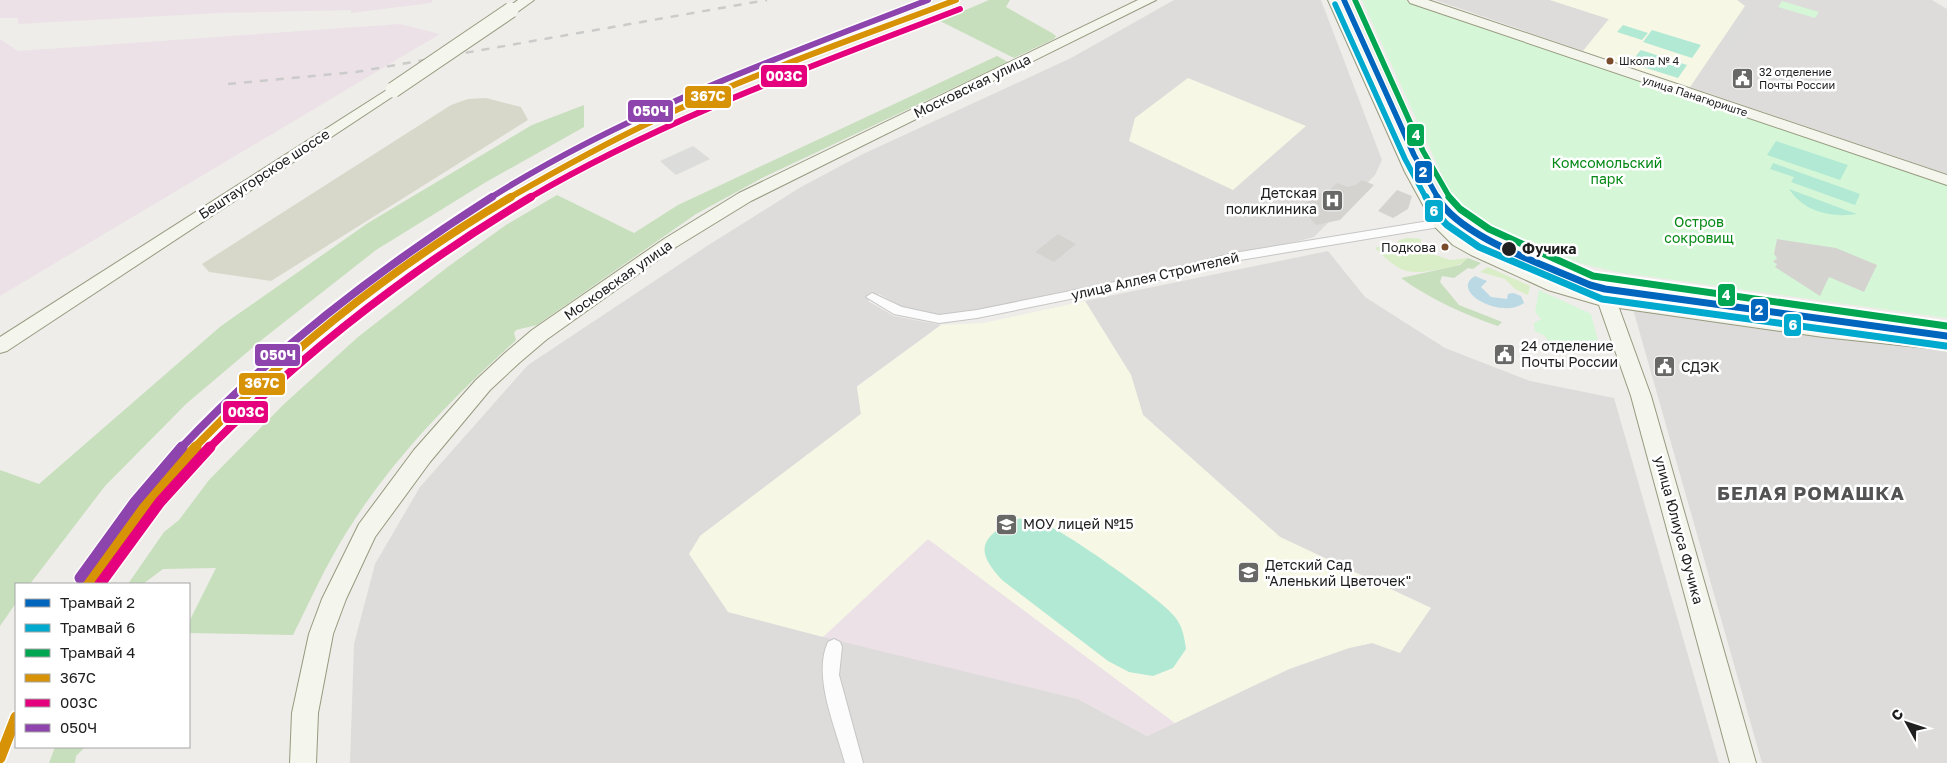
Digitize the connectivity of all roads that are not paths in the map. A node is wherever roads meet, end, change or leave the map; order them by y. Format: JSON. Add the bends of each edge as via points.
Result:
{"nodes":[{"id":1,"x":527,"y":0,"type":"edge"},
{"id":2,"x":1149,"y":0,"type":"edge"},
{"id":3,"x":1335,"y":0,"type":"edge"},
{"id":4,"x":1415,"y":0,"type":"edge"},
{"id":5,"x":1947,"y":180,"type":"edge"},
{"id":6,"x":1441,"y":223,"type":"junction"},
{"id":7,"x":872,"y":297,"type":"dead end"},
{"id":8,"x":1607,"y":300,"type":"junction"},
{"id":9,"x":1947,"y":343,"type":"edge"},
{"id":10,"x":0,"y":346,"type":"edge"},
{"id":11,"x":834,"y":647,"type":"dead end"},
{"id":12,"x":303,"y":763,"type":"edge"},
{"id":13,"x":854,"y":763,"type":"edge"},
{"id":14,"x":1742,"y":763,"type":"edge"}],
"edges":[{"from":1,"to":10,"type":"street","name":"Бештаугорское шоссе","bridge":true},
{"from":2,"to":12,"type":"street","name":"Московская улица","via":[[744,197],[670,243],[539,335],[512,358],[483,385],[422,456],[367,532],[334,599],[321,634],[304,713]]},
{"from":3,"to":6,"type":"street","via":[[1413,172]]},
{"from":4,"to":5,"type":"street","name":"улица Панагюриште"},
{"from":6,"to":7,"type":"street","name":"улица Аллея Строителей","via":[[1234,257],[1134,282],[939,319],[899,311]]},
{"from":6,"to":8,"type":"street","via":[[1459,241],[1476,251],[1554,286]]},
{"from":8,"to":9,"type":"street","via":[[1823,330]]},
{"from":8,"to":14,"type":"street","name":"улица Юлиуса Фучика","via":[[1641,396]]},
{"from":11,"to":13,"type":"street","via":[[830,675]]}]}
